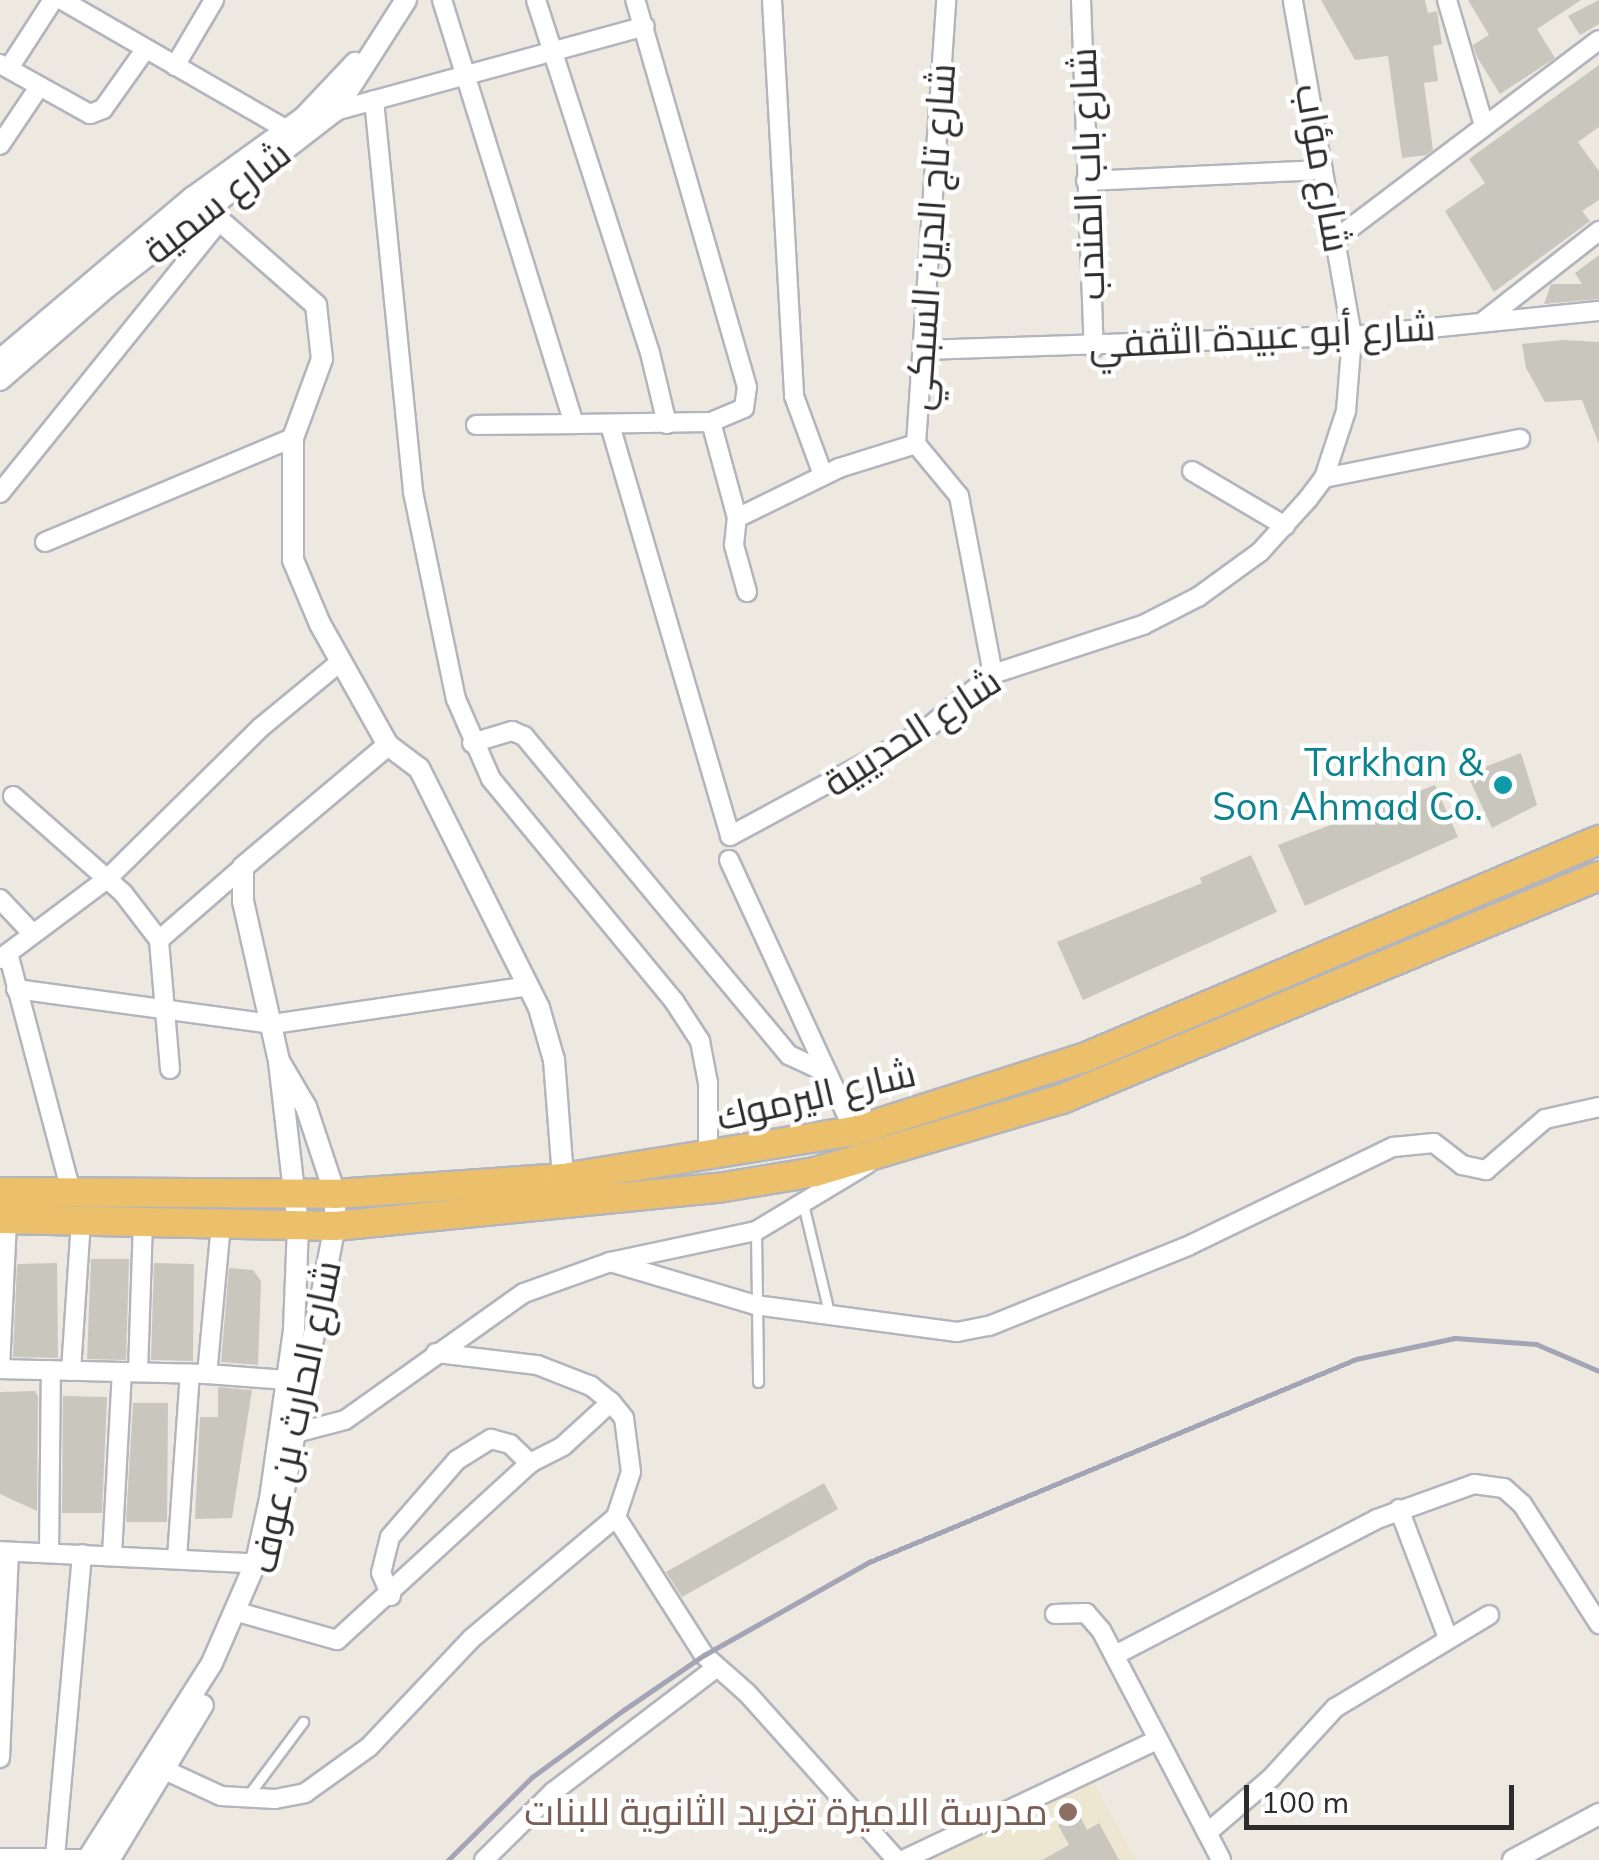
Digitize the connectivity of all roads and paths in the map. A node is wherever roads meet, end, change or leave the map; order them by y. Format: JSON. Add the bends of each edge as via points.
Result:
{"nodes":[{"id":1,"x":53,"y":0,"type":"edge"},
{"id":2,"x":62,"y":0,"type":"edge"},
{"id":3,"x":214,"y":0,"type":"edge"},
{"id":4,"x":389,"y":0,"type":"edge"},
{"id":5,"x":406,"y":0,"type":"edge"},
{"id":6,"x":442,"y":0,"type":"edge"},
{"id":7,"x":536,"y":0,"type":"edge"},
{"id":8,"x":636,"y":0,"type":"edge"},
{"id":9,"x":772,"y":0,"type":"edge"},
{"id":10,"x":946,"y":0,"type":"edge"},
{"id":11,"x":1082,"y":0,"type":"edge"},
{"id":12,"x":1293,"y":0,"type":"edge"},
{"id":13,"x":1446,"y":0,"type":"edge"},
{"id":14,"x":645,"y":26,"type":"junction"},
{"id":15,"x":1599,"y":40,"type":"edge"},
{"id":16,"x":145,"y":50,"type":"junction"},
{"id":17,"x":553,"y":53,"type":"junction"},
{"id":18,"x":4,"y":66,"type":"edge"},
{"id":19,"x":175,"y":66,"type":"junction"},
{"id":20,"x":469,"y":76,"type":"junction"},
{"id":21,"x":39,"y":87,"type":"junction"},
{"id":22,"x":374,"y":100,"type":"junction"},
{"id":23,"x":335,"y":111,"type":"junction"},
{"id":24,"x":1484,"y":126,"type":"junction"},
{"id":25,"x":287,"y":130,"type":"junction"},
{"id":26,"x":0,"y":145,"type":"edge"},
{"id":27,"x":1323,"y":170,"type":"junction"},
{"id":28,"x":1086,"y":181,"type":"junction"},
{"id":29,"x":206,"y":210,"type":"junction"},
{"id":30,"x":1599,"y":231,"type":"edge"},
{"id":31,"x":1337,"y":238,"type":"junction"},
{"id":32,"x":1599,"y":311,"type":"edge"},
{"id":33,"x":1483,"y":322,"type":"junction"},
{"id":34,"x":1352,"y":336,"type":"junction"},
{"id":35,"x":1094,"y":348,"type":"junction"},
{"id":36,"x":924,"y":350,"type":"junction"},
{"id":37,"x":0,"y":360,"type":"edge"},
{"id":38,"x":0,"y":380,"type":"edge"},
{"id":39,"x":711,"y":422,"type":"junction"},
{"id":40,"x":574,"y":424,"type":"junction"},
{"id":41,"x":667,"y":424,"type":"junction"},
{"id":42,"x":476,"y":425,"type":"dead end"},
{"id":43,"x":610,"y":425,"type":"junction"},
{"id":44,"x":292,"y":438,"type":"junction"},
{"id":45,"x":1520,"y":439,"type":"dead end"},
{"id":46,"x":916,"y":444,"type":"junction"},
{"id":47,"x":1192,"y":471,"type":"dead end"},
{"id":48,"x":823,"y":475,"type":"junction"},
{"id":49,"x":1324,"y":478,"type":"junction"},
{"id":50,"x":0,"y":494,"type":"edge"},
{"id":51,"x":737,"y":518,"type":"junction"},
{"id":52,"x":1286,"y":526,"type":"junction"},
{"id":53,"x":45,"y":542,"type":"dead end"},
{"id":54,"x":747,"y":592,"type":"dead end"},
{"id":55,"x":340,"y":662,"type":"junction"},
{"id":56,"x":993,"y":674,"type":"junction"},
{"id":57,"x":472,"y":743,"type":"junction"},
{"id":58,"x":388,"y":746,"type":"junction"},
{"id":59,"x":13,"y":796,"type":"dead end"},
{"id":60,"x":1599,"y":840,"type":"edge"},
{"id":61,"x":729,"y":860,"type":"dead end"},
{"id":62,"x":243,"y":867,"type":"junction"},
{"id":63,"x":1599,"y":876,"type":"edge"},
{"id":64,"x":107,"y":879,"type":"junction"},
{"id":65,"x":0,"y":899,"type":"edge"},
{"id":66,"x":32,"y":932,"type":"junction"},
{"id":67,"x":159,"y":940,"type":"junction"},
{"id":68,"x":4,"y":956,"type":"edge"},
{"id":69,"x":529,"y":986,"type":"junction"},
{"id":70,"x":16,"y":989,"type":"junction"},
{"id":71,"x":169,"y":1006,"type":"junction"},
{"id":72,"x":273,"y":1024,"type":"junction"},
{"id":73,"x":278,"y":1061,"type":"junction"},
{"id":74,"x":170,"y":1069,"type":"dead end"},
{"id":75,"x":827,"y":1073,"type":"junction"},
{"id":76,"x":1599,"y":1106,"type":"edge"},
{"id":77,"x":854,"y":1131,"type":"junction"},
{"id":78,"x":812,"y":1139,"type":"junction"},
{"id":79,"x":877,"y":1157,"type":"junction"},
{"id":80,"x":708,"y":1158,"type":"junction"},
{"id":81,"x":815,"y":1172,"type":"junction"},
{"id":82,"x":563,"y":1178,"type":"junction"},
{"id":83,"x":291,"y":1185,"type":"junction"},
{"id":84,"x":332,"y":1185,"type":"junction"},
{"id":85,"x":76,"y":1208,"type":"junction"},
{"id":86,"x":804,"y":1208,"type":"junction"},
{"id":87,"x":2,"y":1210,"type":"edge"},
{"id":88,"x":144,"y":1222,"type":"junction"},
{"id":89,"x":221,"y":1224,"type":"junction"},
{"id":90,"x":298,"y":1226,"type":"junction"},
{"id":91,"x":334,"y":1226,"type":"junction"},
{"id":92,"x":756,"y":1230,"type":"junction"},
{"id":93,"x":610,"y":1262,"type":"junction"},
{"id":94,"x":756,"y":1305,"type":"junction"},
{"id":95,"x":830,"y":1316,"type":"junction"},
{"id":96,"x":436,"y":1353,"type":"junction"},
{"id":97,"x":0,"y":1368,"type":"edge"},
{"id":98,"x":51,"y":1370,"type":"junction"},
{"id":99,"x":71,"y":1371,"type":"junction"},
{"id":100,"x":130,"y":1372,"type":"junction"},
{"id":101,"x":198,"y":1374,"type":"junction"},
{"id":102,"x":287,"y":1380,"type":"junction"},
{"id":103,"x":758,"y":1382,"type":"dead end"},
{"id":104,"x":611,"y":1402,"type":"junction"},
{"id":105,"x":286,"y":1435,"type":"junction"},
{"id":106,"x":530,"y":1462,"type":"junction"},
{"id":107,"x":1399,"y":1509,"type":"junction"},
{"id":108,"x":616,"y":1517,"type":"junction"},
{"id":109,"x":5,"y":1552,"type":"edge"},
{"id":110,"x":50,"y":1552,"type":"junction"},
{"id":111,"x":82,"y":1554,"type":"junction"},
{"id":112,"x":112,"y":1555,"type":"junction"},
{"id":113,"x":176,"y":1558,"type":"junction"},
{"id":114,"x":262,"y":1563,"type":"junction"},
{"id":115,"x":390,"y":1596,"type":"junction"},
{"id":116,"x":243,"y":1613,"type":"junction"},
{"id":117,"x":1055,"y":1614,"type":"dead end"},
{"id":118,"x":1489,"y":1615,"type":"dead end"},
{"id":119,"x":1598,"y":1620,"type":"edge"},
{"id":120,"x":1448,"y":1638,"type":"junction"},
{"id":121,"x":1115,"y":1655,"type":"junction"},
{"id":122,"x":716,"y":1668,"type":"junction"},
{"id":123,"x":303,"y":1722,"type":"dead end"},
{"id":124,"x":1156,"y":1740,"type":"junction"},
{"id":125,"x":0,"y":1758,"type":"edge"},
{"id":126,"x":160,"y":1766,"type":"junction"},
{"id":127,"x":246,"y":1800,"type":"junction"},
{"id":128,"x":1599,"y":1814,"type":"edge"},
{"id":129,"x":1206,"y":1833,"type":"junction"},
{"id":130,"x":55,"y":1857,"type":"junction"},
{"id":131,"x":0,"y":1858,"type":"edge"},
{"id":132,"x":95,"y":1859,"type":"edge"},
{"id":133,"x":484,"y":1860,"type":"edge"},
{"id":134,"x":900,"y":1860,"type":"edge"},
{"id":135,"x":1220,"y":1860,"type":"edge"},
{"id":136,"x":1513,"y":1860,"type":"edge"}],
"edges":[{"from":1,"to":18,"type":"street"},
{"from":2,"to":16,"type":"street"},
{"from":3,"to":19,"type":"street"},
{"from":4,"to":25,"type":"street","name":"شارع سمية","via":[[342,80]]},
{"from":5,"to":23,"type":"street","name":"شارع سمية"},
{"from":6,"to":20,"type":"street"},
{"from":7,"to":17,"type":"street"},
{"from":8,"to":14,"type":"street"},
{"from":9,"to":48,"type":"street","via":[[794,396]]},
{"from":10,"to":36,"type":"street","name":"شارع تاج الدين السبكي"},
{"from":11,"to":28,"type":"street","name":"شارع باب المندب"},
{"from":12,"to":27,"type":"street","name":"شارع مؤاب"},
{"from":13,"to":24,"type":"street"},
{"from":14,"to":17,"type":"street"},
{"from":14,"to":39,"type":"street","via":[[747,388],[744,408]]},
{"from":15,"to":24,"type":"street"},
{"from":16,"to":19,"type":"street"},
{"from":16,"to":21,"type":"street","via":[[99,112],[85,113]]},
{"from":17,"to":20,"type":"street"},
{"from":17,"to":41,"type":"street"},
{"from":18,"to":21,"type":"street"},
{"from":19,"to":25,"type":"street"},
{"from":20,"to":22,"type":"street"},
{"from":20,"to":40,"type":"street"},
{"from":21,"to":26,"type":"street"},
{"from":22,"to":23,"type":"street"},
{"from":22,"to":57,"type":"street","via":[[412,492],[441,641]]},
{"from":23,"to":29,"type":"street","name":"شارع سمية"},
{"from":24,"to":31,"type":"street"},
{"from":25,"to":29,"type":"street","name":"شارع سمية"},
{"from":27,"to":28,"type":"street"},
{"from":27,"to":31,"type":"street","name":"شارع مؤاب"},
{"from":28,"to":35,"type":"street","name":"شارع باب المندب"},
{"from":29,"to":37,"type":"street","name":"شارع سمية"},
{"from":29,"to":38,"type":"street","name":"شارع سمية"},
{"from":29,"to":44,"type":"street","via":[[316,305],[322,359]]},
{"from":29,"to":50,"type":"street"},
{"from":30,"to":33,"type":"street"},
{"from":31,"to":34,"type":"street","name":"شارع مؤاب"},
{"from":32,"to":33,"type":"street","name":"شارع أبو عبيدة الثقفي"},
{"from":33,"to":34,"type":"street","name":"شارع أبو عبيدة الثقفي"},
{"from":34,"to":35,"type":"street","name":"شارع أبو عبيدة الثقفي"},
{"from":34,"to":49,"type":"street","name":"شارع الحديبية","via":[[1346,411]]},
{"from":35,"to":36,"type":"street","name":"شارع أبو عبيدة الثقفي"},
{"from":36,"to":46,"type":"street","name":"شارع تاج الدين السبكي"},
{"from":39,"to":41,"type":"street"},
{"from":39,"to":51,"type":"street"},
{"from":40,"to":42,"type":"street"},
{"from":40,"to":43,"type":"street"},
{"from":41,"to":43,"type":"street"},
{"from":43,"to":56,"type":"street","name":"شارع الحديبية","via":[[730,836],[912,738]]},
{"from":44,"to":53,"type":"street"},
{"from":44,"to":55,"type":"street","via":[[293,560]]},
{"from":45,"to":49,"type":"street"},
{"from":46,"to":48,"type":"street","name":"شارع تاج الدين السبكي"},
{"from":46,"to":56,"type":"street","via":[[958,496]]},
{"from":47,"to":52,"type":"street"},
{"from":48,"to":51,"type":"street","name":"شارع تاج الدين السبكي"},
{"from":49,"to":52,"type":"street","name":"شارع الحديبية"},
{"from":51,"to":54,"type":"street","via":[[734,545]]},
{"from":52,"to":56,"type":"street","name":"شارع الحديبية","via":[[1232,575],[1174,610]]},
{"from":55,"to":58,"type":"street"},
{"from":55,"to":64,"type":"street","via":[[232,754]]},
{"from":57,"to":75,"type":"street","via":[[512,731],[524,736],[789,1055]]},
{"from":57,"to":80,"type":"street","via":[[491,778],[700,1041],[708,1083]]},
{"from":58,"to":62,"type":"street"},
{"from":58,"to":69,"type":"street","via":[[419,768]]},
{"from":59,"to":64,"type":"street"},
{"from":60,"to":77,"type":"highway","name":"شارع اليرموك","via":[[1086,1057]]},
{"from":61,"to":75,"type":"street"},
{"from":62,"to":67,"type":"street"},
{"from":62,"to":72,"type":"street","name":"شارع الحارث بن عوف","via":[[243,901]]},
{"from":63,"to":79,"type":"highway","name":"شارع اليرموك","via":[[1130,1073]]},
{"from":64,"to":66,"type":"street"},
{"from":64,"to":67,"type":"street"},
{"from":65,"to":66,"type":"street"},
{"from":66,"to":68,"type":"street"},
{"from":67,"to":71,"type":"street"},
{"from":68,"to":70,"type":"street"},
{"from":69,"to":72,"type":"street"},
{"from":69,"to":82,"type":"street","via":[[554,1060]]},
{"from":70,"to":71,"type":"street"},
{"from":70,"to":85,"type":"street"},
{"from":71,"to":72,"type":"street"},
{"from":71,"to":74,"type":"street"},
{"from":72,"to":73,"type":"street","name":"شارع الحارث بن عوف"},
{"from":73,"to":83,"type":"street","name":"شارع الحارث بن عوف"},
{"from":73,"to":84,"type":"street","via":[[306,1107]]},
{"from":75,"to":77,"type":"street"},
{"from":76,"to":95,"type":"street","via":[[1545,1119],[1486,1170],[1462,1165],[1434,1143],[1392,1147],[1188,1246],[989,1326],[957,1332]]},
{"from":77,"to":78,"type":"highway","name":"شارع اليرموك"},
{"from":78,"to":80,"type":"highway","name":"شارع اليرموك"},
{"from":78,"to":81,"type":"highway"},
{"from":79,"to":81,"type":"highway","name":"شارع اليرموك"},
{"from":79,"to":86,"type":"street"},
{"from":80,"to":82,"type":"highway","name":"شارع اليرموك"},
{"from":81,"to":91,"type":"highway","name":"شارع اليرموك","via":[[718,1188]]},
{"from":82,"to":84,"type":"highway","name":"شارع اليرموك"},
{"from":83,"to":84,"type":"highway","name":"شارع اليرموك"},
{"from":83,"to":85,"type":"highway","name":"شارع اليرموك"},
{"from":83,"to":90,"type":"street","name":"شارع الحارث بن عوف"},
{"from":84,"to":91,"type":"street","name":"شارع الحارث بن عوف"},
{"from":85,"to":87,"type":"highway","name":"شارع اليرموك"},
{"from":85,"to":88,"type":"highway","name":"شارع اليرموك"},
{"from":85,"to":99,"type":"street"},
{"from":86,"to":92,"type":"street"},
{"from":86,"to":95,"type":"lane"},
{"from":87,"to":97,"type":"street"},
{"from":88,"to":89,"type":"highway","name":"شارع اليرموك"},
{"from":88,"to":100,"type":"street"},
{"from":89,"to":90,"type":"highway","name":"شارع اليرموك"},
{"from":89,"to":101,"type":"street"},
{"from":90,"to":91,"type":"highway","name":"شارع اليرموك"},
{"from":90,"to":102,"type":"street","name":"شارع الحارث بن عوف"},
{"from":91,"to":105,"type":"street","name":"شارع الحارث بن عوف"},
{"from":92,"to":93,"type":"street"},
{"from":92,"to":94,"type":"lane"},
{"from":93,"to":94,"type":"street"},
{"from":93,"to":96,"type":"street","via":[[507,1301]]},
{"from":94,"to":95,"type":"street"},
{"from":94,"to":103,"type":"lane"},
{"from":96,"to":104,"type":"street","via":[[537,1365],[591,1386]]},
{"from":96,"to":105,"type":"street","via":[[345,1420]]},
{"from":97,"to":98,"type":"street"},
{"from":98,"to":99,"type":"street"},
{"from":98,"to":110,"type":"street"},
{"from":99,"to":100,"type":"street"},
{"from":100,"to":101,"type":"street"},
{"from":100,"to":112,"type":"street"},
{"from":101,"to":102,"type":"street"},
{"from":101,"to":113,"type":"street"},
{"from":102,"to":105,"type":"street","name":"شارع الحارث بن عوف"},
{"from":104,"to":106,"type":"street","via":[[563,1446]]},
{"from":104,"to":108,"type":"street","via":[[630,1443],[631,1472]]},
{"from":105,"to":114,"type":"street","name":"شارع الحارث بن عوف"},
{"from":106,"to":115,"type":"street"},
{"from":106,"to":115,"type":"street","via":[[510,1444],[491,1439],[457,1460],[390,1537],[381,1574]]},
{"from":107,"to":119,"type":"street","via":[[1462,1486],[1504,1488],[1522,1504]]},
{"from":107,"to":120,"type":"street"},
{"from":107,"to":121,"type":"street"},
{"from":108,"to":122,"type":"street"},
{"from":108,"to":127,"type":"street","via":[[470,1639],[369,1747],[328,1780],[305,1793]]},
{"from":109,"to":110,"type":"street"},
{"from":109,"to":125,"type":"street"},
{"from":110,"to":111,"type":"street"},
{"from":111,"to":112,"type":"street"},
{"from":111,"to":130,"type":"street"},
{"from":112,"to":113,"type":"street"},
{"from":113,"to":114,"type":"street"},
{"from":114,"to":116,"type":"street","name":"شارع الحارث بن عوف"},
{"from":115,"to":116,"type":"street","via":[[337,1640]]},
{"from":116,"to":126,"type":"street","name":"شارع الحارث بن عوف"},
{"from":117,"to":121,"type":"street","via":[[1086,1614]]},
{"from":118,"to":120,"type":"street"},
{"from":120,"to":129,"type":"street","via":[[1335,1708],[1271,1778]]},
{"from":121,"to":124,"type":"street"},
{"from":122,"to":133,"type":"street","via":[[554,1792]]},
{"from":122,"to":134,"type":"street","via":[[747,1692]]},
{"from":123,"to":127,"type":"lane"},
{"from":124,"to":129,"type":"street"},
{"from":124,"to":134,"type":"street"},
{"from":126,"to":127,"type":"street","via":[[221,1796]]},
{"from":126,"to":132,"type":"street","name":"شارع الحارث بن عوف"},
{"from":128,"to":136,"type":"street"},
{"from":129,"to":135,"type":"street"},
{"from":130,"to":131,"type":"street","name":"شارع الحارث بن عوف"},
{"from":130,"to":132,"type":"street","name":"شارع الحارث بن عوف"}]}
